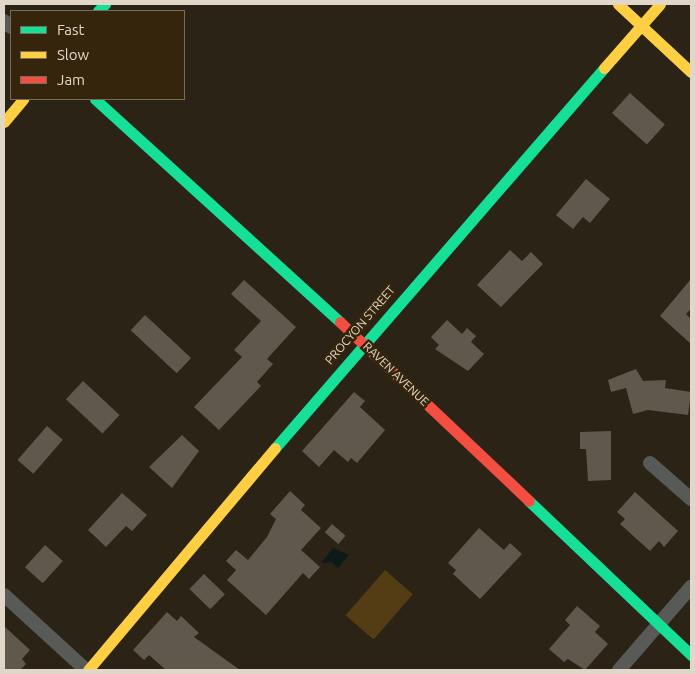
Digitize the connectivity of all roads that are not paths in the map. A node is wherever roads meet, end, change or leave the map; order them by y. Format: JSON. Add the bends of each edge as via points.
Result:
{"nodes":[{"id":1,"x":618,"y":4,"type":"edge"},
{"id":2,"x":660,"y":4,"type":"edge"},
{"id":3,"x":640,"y":24,"type":"junction"},
{"id":4,"x":691,"y":72,"type":"edge"},
{"id":5,"x":23,"y":100,"type":"edge"},
{"id":6,"x":97,"y":100,"type":"edge"},
{"id":7,"x":4,"y":122,"type":"edge"},
{"id":8,"x":363,"y":343,"type":"junction"},
{"id":9,"x":650,"y":463,"type":"dead end"},
{"id":10,"x":691,"y":500,"type":"edge"},
{"id":11,"x":691,"y":587,"type":"edge"},
{"id":12,"x":4,"y":595,"type":"edge"},
{"id":13,"x":658,"y":624,"type":"junction"},
{"id":14,"x":691,"y":655,"type":"edge"},
{"id":15,"x":87,"y":670,"type":"edge"},
{"id":16,"x":619,"y":670,"type":"edge"}],
"edges":[{"from":1,"to":3,"type":"street"},
{"from":2,"to":3,"type":"street","name":"PROCYON STREET"},
{"from":3,"to":4,"type":"street"},
{"from":3,"to":8,"type":"street","name":"PROCYON STREET"},
{"from":5,"to":7,"type":"street"},
{"from":6,"to":8,"type":"street","name":"RAVEN AVENUE"},
{"from":8,"to":13,"type":"street","name":"RAVEN AVENUE"},
{"from":8,"to":15,"type":"street","name":"PROCYON STREET"},
{"from":9,"to":10,"type":"street"},
{"from":11,"to":13,"type":"street"},
{"from":12,"to":15,"type":"street"},
{"from":13,"to":14,"type":"street","name":"RAVEN AVENUE"},
{"from":13,"to":16,"type":"street"}]}
